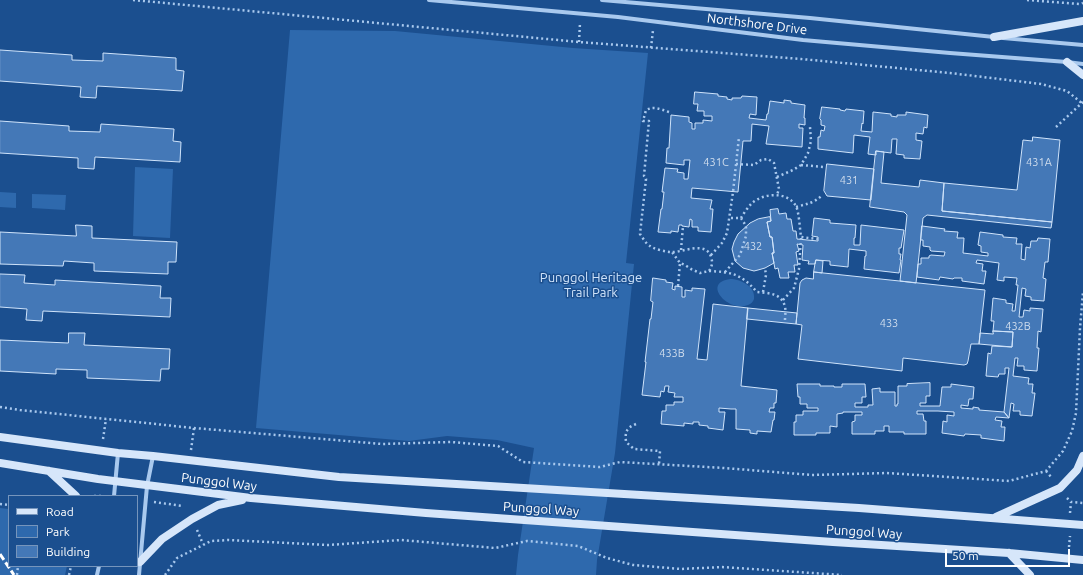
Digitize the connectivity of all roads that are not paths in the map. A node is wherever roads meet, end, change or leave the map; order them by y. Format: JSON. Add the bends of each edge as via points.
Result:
{"nodes":[{"id":1,"x":429,"y":0,"type":"edge"},
{"id":2,"x":602,"y":0,"type":"edge"},
{"id":3,"x":1083,"y":21,"type":"edge"},
{"id":4,"x":994,"y":37,"type":"junction"},
{"id":5,"x":1083,"y":46,"type":"edge"},
{"id":6,"x":1067,"y":62,"type":"junction"},
{"id":7,"x":1083,"y":64,"type":"edge"},
{"id":8,"x":1083,"y":75,"type":"edge"},
{"id":9,"x":0,"y":436,"type":"edge"},
{"id":10,"x":118,"y":453,"type":"junction"},
{"id":11,"x":153,"y":456,"type":"junction"},
{"id":12,"x":1083,"y":456,"type":"edge"},
{"id":13,"x":0,"y":463,"type":"edge"},
{"id":14,"x":49,"y":471,"type":"junction"},
{"id":15,"x":116,"y":482,"type":"junction"},
{"id":16,"x":147,"y":486,"type":"junction"},
{"id":17,"x":75,"y":495,"type":"edge"},
{"id":18,"x":114,"y":495,"type":"edge"},
{"id":19,"x":251,"y":498,"type":"junction"},
{"id":20,"x":995,"y":518,"type":"junction"},
{"id":21,"x":1083,"y":525,"type":"edge"},
{"id":22,"x":1010,"y":553,"type":"junction"},
{"id":23,"x":1083,"y":560,"type":"edge"},
{"id":24,"x":140,"y":562,"type":"junction"},
{"id":25,"x":138,"y":575,"type":"edge"},
{"id":26,"x":1030,"y":575,"type":"edge"}],
"edges":[{"from":1,"to":6,"type":"street","name":"Northshore Drive","via":[[618,17],[803,40]]},
{"from":2,"to":4,"type":"street","name":"Northshore Drive"},
{"from":3,"to":4,"type":"main road"},
{"from":4,"to":5,"type":"street","name":"Northshore Drive"},
{"from":6,"to":7,"type":"street","name":"Northshore Drive"},
{"from":6,"to":8,"type":"main road"},
{"from":9,"to":10,"type":"main road","name":"Punggol Way"},
{"from":10,"to":11,"type":"main road","name":"Punggol Way"},
{"from":10,"to":15,"type":"street"},
{"from":11,"to":16,"type":"street"},
{"from":11,"to":20,"type":"main road","name":"Punggol Way","via":[[339,477]]},
{"from":12,"to":20,"type":"main road","via":[[1078,470],[1060,488]]},
{"from":13,"to":14,"type":"main road","name":"Punggol Way"},
{"from":14,"to":15,"type":"main road","name":"Punggol Way"},
{"from":14,"to":17,"type":"main road"},
{"from":15,"to":16,"type":"main road","name":"Punggol Way"},
{"from":15,"to":18,"type":"street"},
{"from":16,"to":19,"type":"main road","name":"Punggol Way"},
{"from":16,"to":24,"type":"street"},
{"from":19,"to":22,"type":"main road","name":"Punggol Way","via":[[825,542]]},
{"from":19,"to":24,"type":"main road","via":[[218,505],[192,519],[162,539]]},
{"from":20,"to":21,"type":"main road","name":"Punggol Way"},
{"from":22,"to":23,"type":"main road","name":"Punggol Way"},
{"from":22,"to":26,"type":"main road"},
{"from":24,"to":25,"type":"street"}]}
